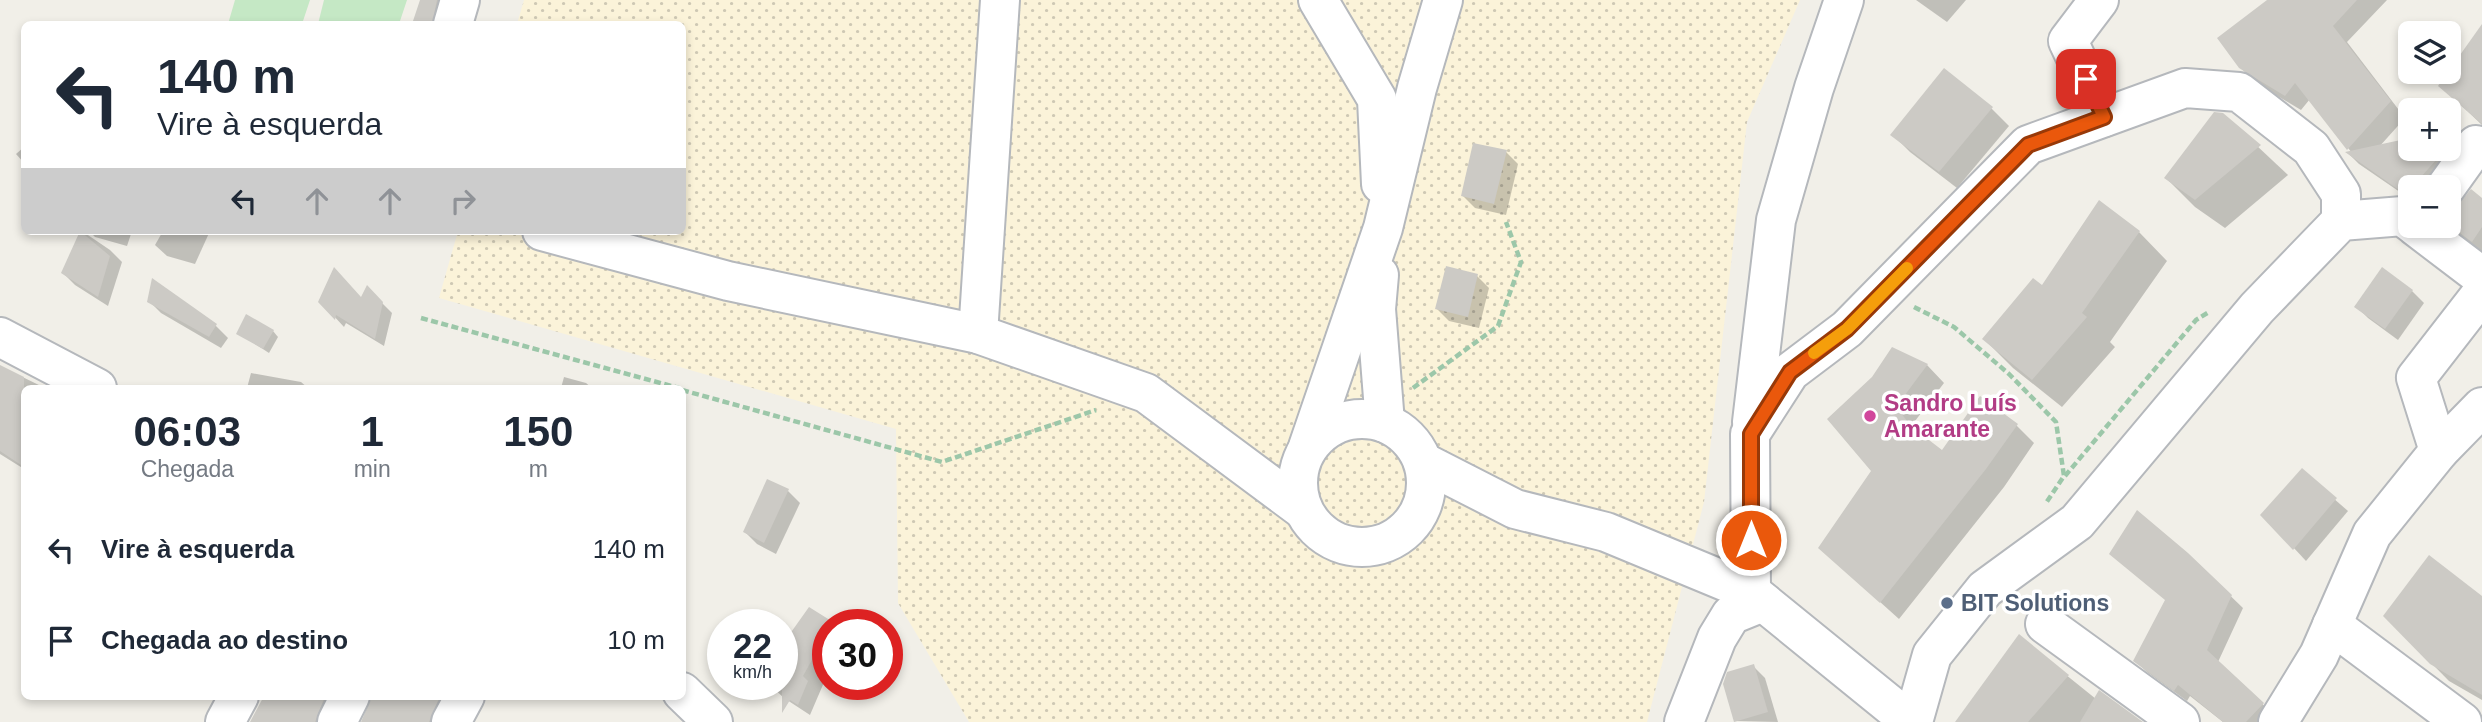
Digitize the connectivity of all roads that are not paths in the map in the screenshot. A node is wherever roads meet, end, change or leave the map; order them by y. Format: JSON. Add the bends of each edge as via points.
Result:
{"nodes":[{"id":1,"x":460,"y":0,"type":"edge"},
{"id":2,"x":1000,"y":0,"type":"edge"},
{"id":3,"x":1318,"y":0,"type":"edge"},
{"id":4,"x":1443,"y":0,"type":"edge"},
{"id":5,"x":1844,"y":0,"type":"edge"},
{"id":6,"x":2099,"y":0,"type":"edge"},
{"id":7,"x":454,"y":21,"type":"edge"},
{"id":8,"x":2104,"y":117,"type":"junction"},
{"id":9,"x":2482,"y":149,"type":"edge"},
{"id":10,"x":2455,"y":175,"type":"edge"},
{"id":11,"x":2398,"y":216,"type":"edge"},
{"id":12,"x":2341,"y":220,"type":"junction"},
{"id":13,"x":1383,"y":228,"type":"junction"},
{"id":14,"x":557,"y":235,"type":"edge"},
{"id":15,"x":2432,"y":238,"type":"edge"},
{"id":16,"x":2482,"y":277,"type":"edge"},
{"id":17,"x":2482,"y":293,"type":"edge"},
{"id":18,"x":978,"y":334,"type":"junction"},
{"id":19,"x":0,"y":337,"type":"edge"},
{"id":20,"x":91,"y":385,"type":"edge"},
{"id":21,"x":1385,"y":416,"type":"junction"},
{"id":22,"x":2478,"y":420,"type":"edge"},
{"id":23,"x":1751,"y":434,"type":"junction"},
{"id":24,"x":1308,"y":447,"type":"junction"},
{"id":25,"x":2439,"y":451,"type":"junction"},
{"id":26,"x":1423,"y":462,"type":"junction"},
{"id":27,"x":1303,"y":509,"type":"junction"},
{"id":28,"x":1709,"y":573,"type":"junction"},
{"id":29,"x":1757,"y":597,"type":"junction"},
{"id":30,"x":2045,"y":624,"type":"dead end"},
{"id":31,"x":2332,"y":625,"type":"junction"},
{"id":32,"x":1717,"y":638,"type":"junction"},
{"id":33,"x":686,"y":696,"type":"edge"},
{"id":34,"x":237,"y":700,"type":"edge"},
{"id":35,"x":348,"y":700,"type":"edge"},
{"id":36,"x":463,"y":700,"type":"edge"},
{"id":37,"x":225,"y":722,"type":"edge"},
{"id":38,"x":337,"y":722,"type":"edge"},
{"id":39,"x":451,"y":722,"type":"edge"},
{"id":40,"x":713,"y":722,"type":"edge"},
{"id":41,"x":1684,"y":722,"type":"edge"},
{"id":42,"x":1912,"y":722,"type":"edge"},
{"id":43,"x":2180,"y":722,"type":"edge"},
{"id":44,"x":2278,"y":722,"type":"edge"},
{"id":45,"x":2462,"y":722,"type":"edge"}],
"edges":[{"from":1,"to":7,"type":"street"},
{"from":2,"to":18,"type":"street"},
{"from":3,"to":13,"type":"street","via":[[1377,99]]},
{"from":4,"to":13,"type":"street"},
{"from":5,"to":23,"type":"street","via":[[1776,220]]},
{"from":6,"to":8,"type":"street","via":[[2068,41]]},
{"from":8,"to":12,"type":"street","via":[[2185,88],[2239,92],[2311,148],[2341,194]]},
{"from":8,"to":23,"type":"street","via":[[2028,145],[1847,329],[1790,372]]},
{"from":9,"to":10,"type":"street","via":[[2476,145]]},
{"from":11,"to":12,"type":"street"},
{"from":12,"to":42,"type":"street","via":[[2258,308],[2077,522],[1985,590],[1932,655]]},
{"from":13,"to":21,"type":"street","via":[[1376,309]]},
{"from":13,"to":24,"type":"street"},
{"from":14,"to":18,"type":"street","via":[[728,281]]},
{"from":15,"to":16,"type":"street"},
{"from":17,"to":25,"type":"street","via":[[2416,378]]},
{"from":18,"to":27,"type":"street","via":[[1146,393]]},
{"from":19,"to":20,"type":"street"},
{"from":21,"to":24,"type":"street","via":[[1343,421],[1323,431]]},
{"from":21,"to":26,"type":"street","via":[[1414,445]]},
{"from":22,"to":25,"type":"street"},
{"from":23,"to":29,"type":"street"},
{"from":24,"to":27,"type":"street","via":[[1299,466]]},
{"from":25,"to":31,"type":"street","via":[[2372,534]]},
{"from":26,"to":27,"type":"street","via":[[1427,486],[1421,510],[1407,530],[1386,544],[1362,548],[1338,543],[1317,529]]},
{"from":26,"to":28,"type":"street","via":[[1515,509],[1606,532]]},
{"from":28,"to":29,"type":"street"},
{"from":28,"to":32,"type":"street"},
{"from":29,"to":32,"type":"street","via":[[1731,615]]},
{"from":29,"to":42,"type":"street"},
{"from":30,"to":43,"type":"street"},
{"from":31,"to":44,"type":"street"},
{"from":31,"to":45,"type":"street"},
{"from":32,"to":41,"type":"street"},
{"from":33,"to":40,"type":"street"},
{"from":34,"to":37,"type":"street"},
{"from":35,"to":38,"type":"street"},
{"from":36,"to":39,"type":"street"}]}
